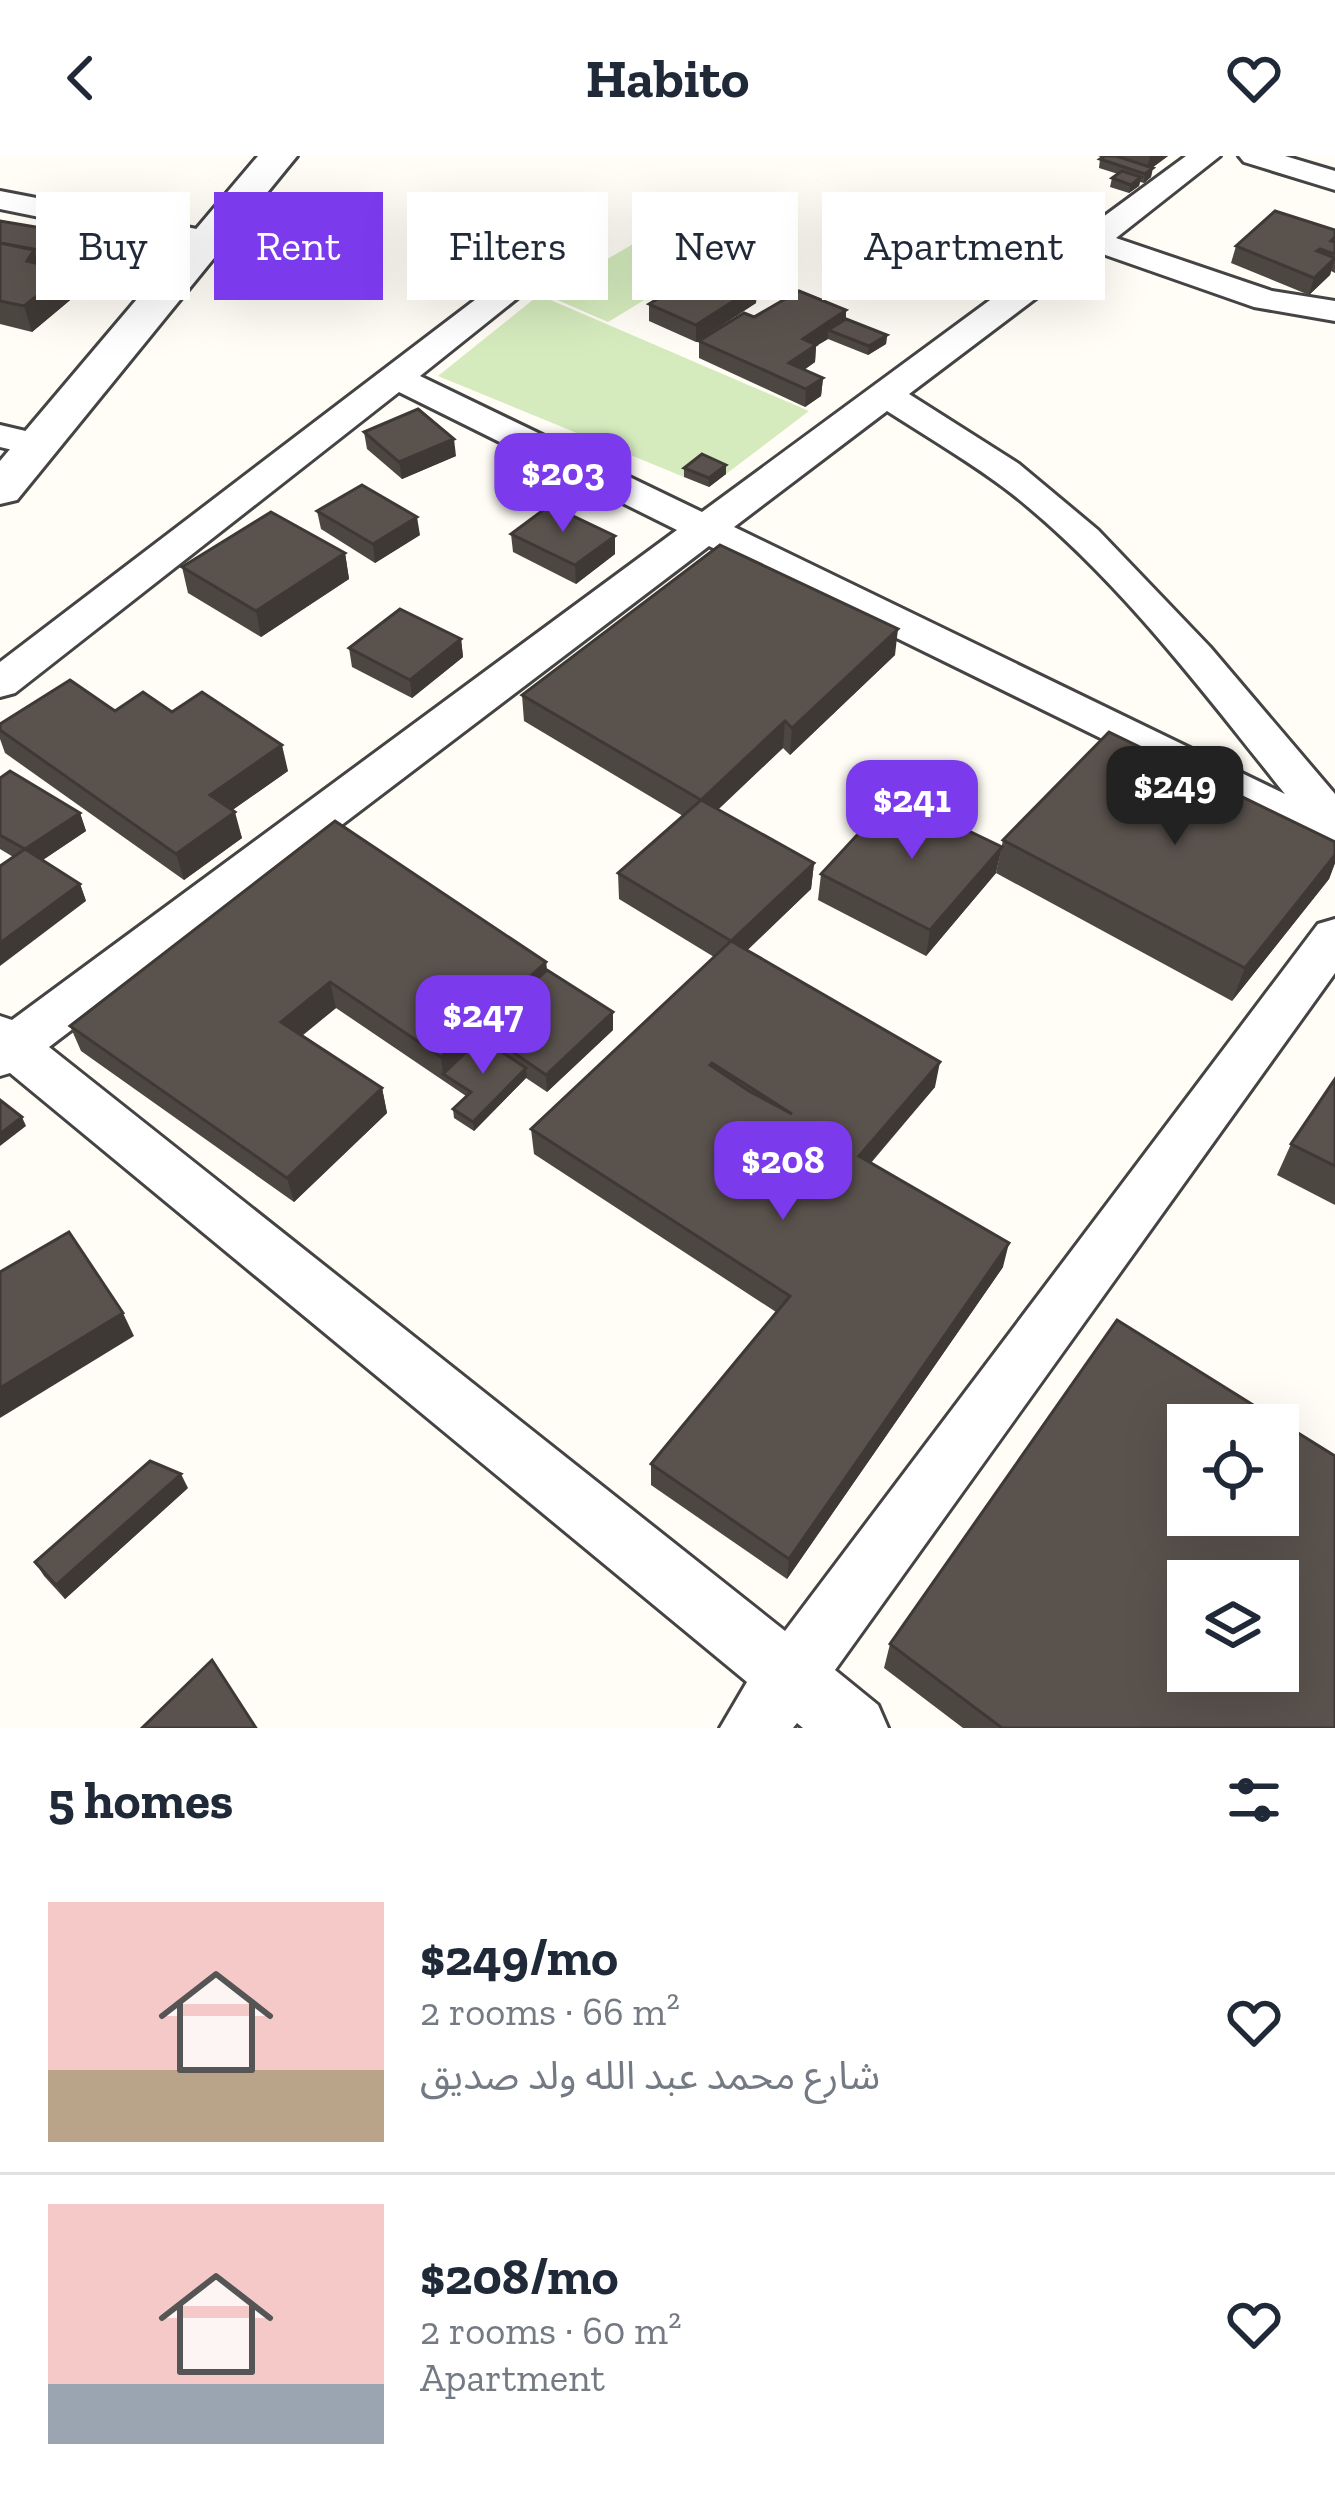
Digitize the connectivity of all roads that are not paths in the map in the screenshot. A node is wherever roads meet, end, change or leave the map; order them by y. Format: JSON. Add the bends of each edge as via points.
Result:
{"nodes":[{"id":1,"x":278,"y":156,"type":"edge"},
{"id":2,"x":1205,"y":156,"type":"edge"},
{"id":3,"x":1254,"y":156,"type":"edge"},
{"id":4,"x":1335,"y":181,"type":"edge"},
{"id":5,"x":0,"y":200,"type":"edge"},
{"id":6,"x":1105,"y":228,"type":"edge"},
{"id":7,"x":207,"y":241,"type":"junction"},
{"id":8,"x":1105,"y":245,"type":"edge"},
{"id":9,"x":497,"y":300,"type":"edge"},
{"id":10,"x":1007,"y":300,"type":"edge"},
{"id":11,"x":1335,"y":311,"type":"edge"},
{"id":12,"x":397,"y":378,"type":"junction"},
{"id":13,"x":883,"y":393,"type":"junction"},
{"id":14,"x":19,"y":440,"type":"edge"},
{"id":15,"x":0,"y":490,"type":"edge"},
{"id":16,"x":702,"y":529,"type":"junction"},
{"id":17,"x":0,"y":683,"type":"edge"},
{"id":18,"x":1335,"y":824,"type":"edge"},
{"id":19,"x":1335,"y":837,"type":"edge"},
{"id":20,"x":1335,"y":937,"type":"edge"},
{"id":21,"x":4,"y":1046,"type":"edge"},
{"id":22,"x":793,"y":1676,"type":"junction"},
{"id":23,"x":753,"y":1728,"type":"edge"},
{"id":24,"x":855,"y":1728,"type":"edge"}],
"edges":[{"from":1,"to":7,"type":"street"},
{"from":2,"to":6,"type":"street"},
{"from":3,"to":4,"type":"street"},
{"from":5,"to":7,"type":"street"},
{"from":7,"to":14,"type":"street"},
{"from":8,"to":11,"type":"street","via":[[1266,300]]},
{"from":9,"to":12,"type":"street"},
{"from":10,"to":13,"type":"street"},
{"from":12,"to":16,"type":"street"},
{"from":12,"to":17,"type":"street"},
{"from":13,"to":16,"type":"street"},
{"from":13,"to":18,"type":"street","via":[[1040,498],[1094,547]]},
{"from":14,"to":15,"type":"street"},
{"from":16,"to":19,"type":"street"},
{"from":16,"to":21,"type":"street"},
{"from":20,"to":22,"type":"street"},
{"from":21,"to":22,"type":"street"},
{"from":22,"to":23,"type":"street"},
{"from":22,"to":24,"type":"street"}]}
